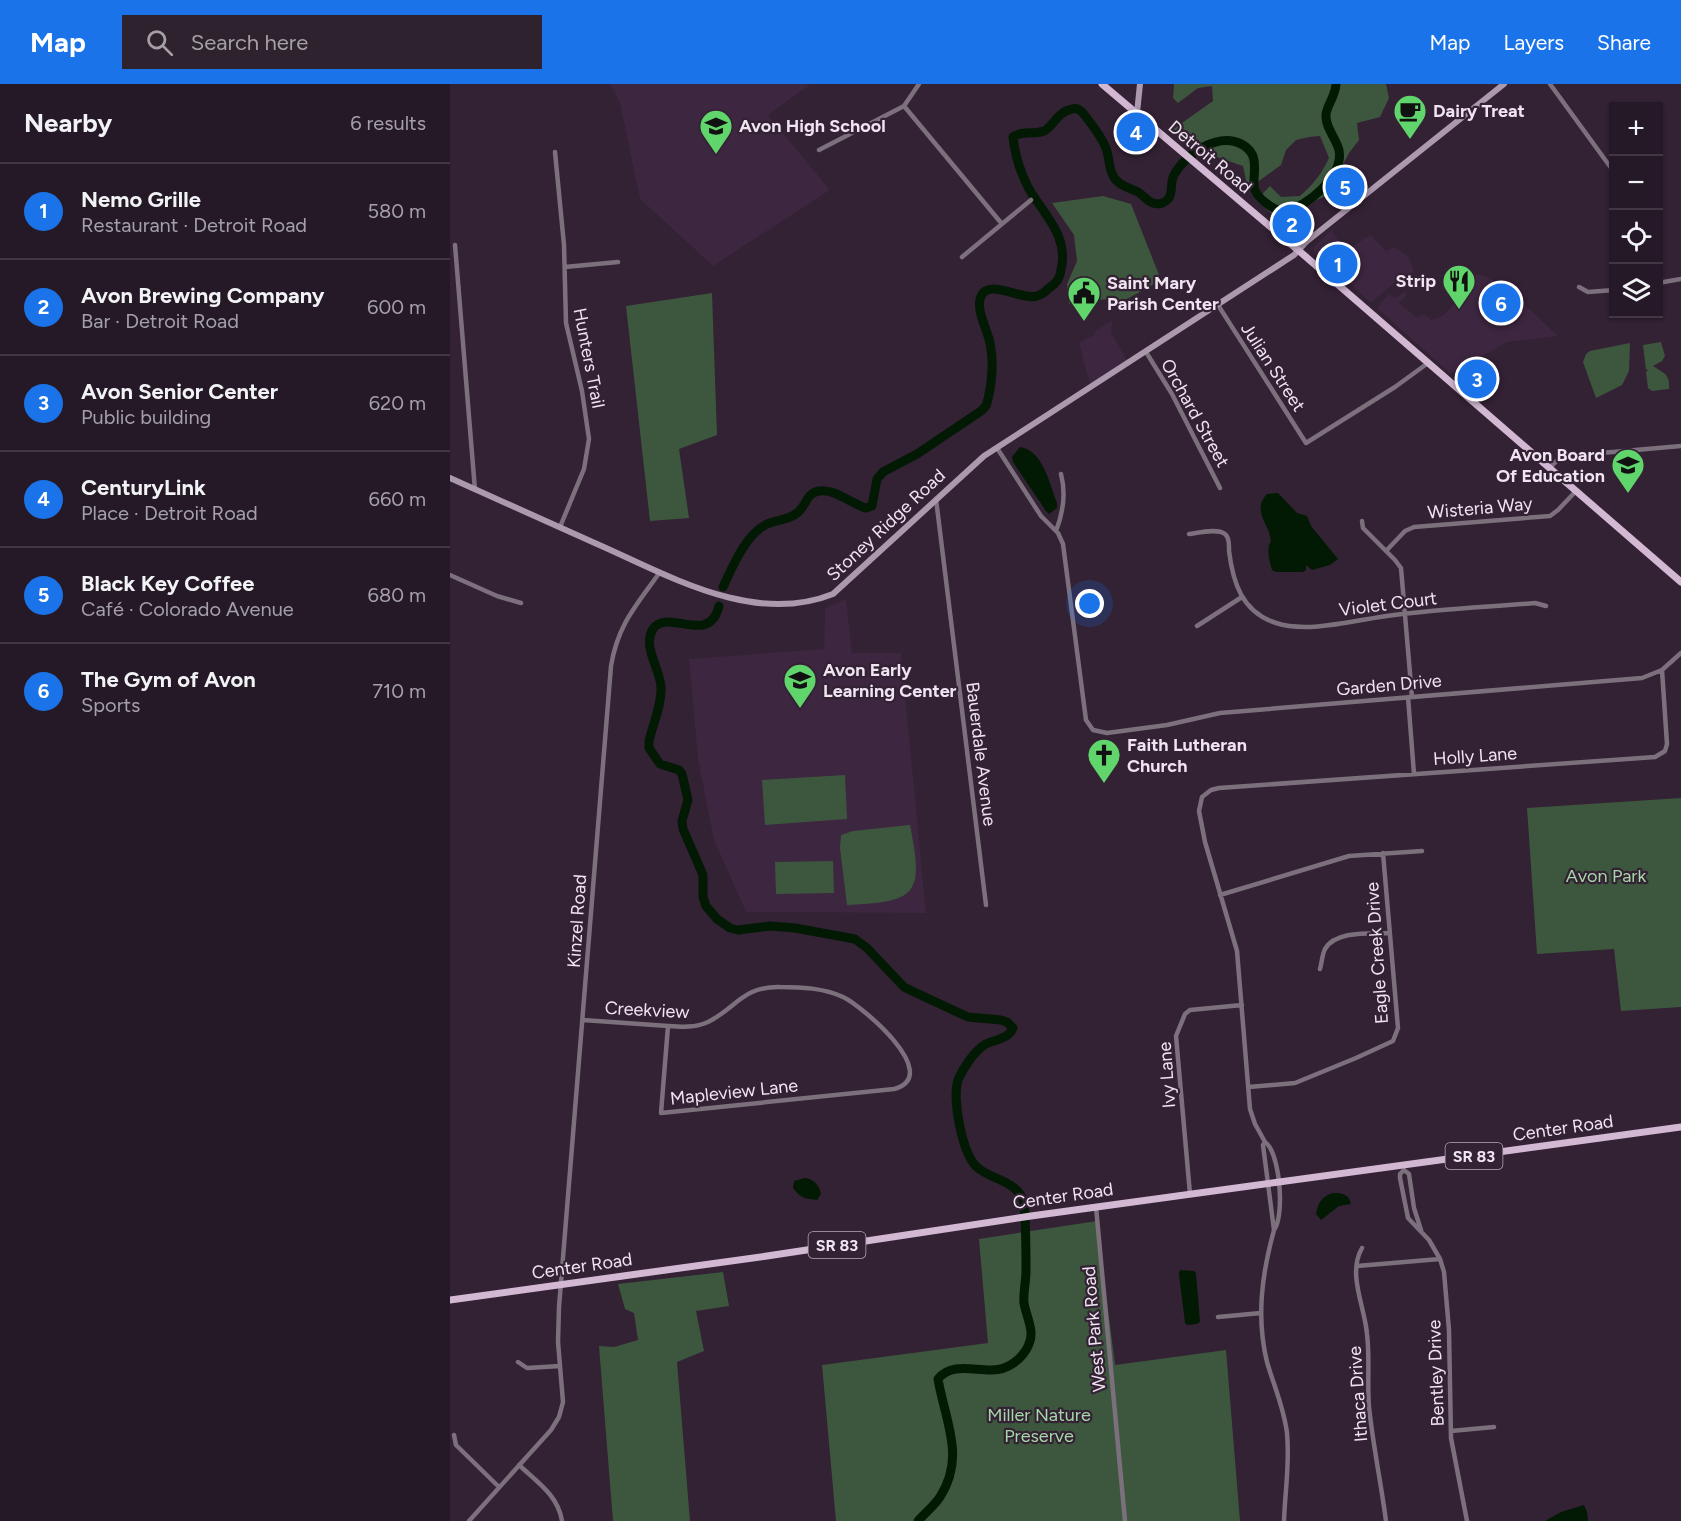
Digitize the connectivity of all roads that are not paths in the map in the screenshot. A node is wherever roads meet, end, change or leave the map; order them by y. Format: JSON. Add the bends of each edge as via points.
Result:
{"nodes":[{"id":1,"x":919,"y":84,"type":"edge"},
{"id":2,"x":1102,"y":84,"type":"edge"},
{"id":3,"x":1140,"y":84,"type":"edge"},
{"id":4,"x":1504,"y":84,"type":"edge"},
{"id":5,"x":1550,"y":84,"type":"edge"},
{"id":6,"x":904,"y":106,"type":"junction"},
{"id":7,"x":1137,"y":113,"type":"junction"},
{"id":8,"x":819,"y":150,"type":"dead end"},
{"id":9,"x":555,"y":152,"type":"dead end"},
{"id":10,"x":1609,"y":165,"type":"edge"},
{"id":11,"x":1031,"y":200,"type":"dead end"},
{"id":12,"x":1002,"y":224,"type":"junction"},
{"id":13,"x":455,"y":245,"type":"dead end"},
{"id":14,"x":1298,"y":250,"type":"junction"},
{"id":15,"x":962,"y":256,"type":"dead end"},
{"id":16,"x":618,"y":262,"type":"dead end"},
{"id":17,"x":565,"y":267,"type":"junction"},
{"id":18,"x":1681,"y":279,"type":"edge"},
{"id":19,"x":1663,"y":282,"type":"edge"},
{"id":20,"x":1579,"y":287,"type":"dead end"},
{"id":21,"x":1609,"y":290,"type":"edge"},
{"id":22,"x":1218,"y":305,"type":"junction"},
{"id":23,"x":1146,"y":352,"type":"junction"},
{"id":24,"x":1428,"y":363,"type":"junction"},
{"id":25,"x":1681,"y":446,"type":"edge"},
{"id":26,"x":997,"y":448,"type":"junction"},
{"id":27,"x":1550,"y":468,"type":"junction"},
{"id":28,"x":1061,"y":474,"type":"dead end"},
{"id":29,"x":450,"y":478,"type":"edge"},
{"id":30,"x":1220,"y":488,"type":"dead end"},
{"id":31,"x":475,"y":489,"type":"junction"},
{"id":32,"x":1576,"y":490,"type":"junction"},
{"id":33,"x":936,"y":499,"type":"junction"},
{"id":34,"x":1362,"y":521,"type":"dead end"},
{"id":35,"x":560,"y":527,"type":"junction"},
{"id":36,"x":1056,"y":531,"type":"junction"},
{"id":37,"x":1189,"y":534,"type":"dead end"},
{"id":38,"x":1386,"y":551,"type":"junction"},
{"id":39,"x":660,"y":572,"type":"junction"},
{"id":40,"x":450,"y":575,"type":"edge"},
{"id":41,"x":1681,"y":582,"type":"edge"},
{"id":42,"x":1242,"y":597,"type":"junction"},
{"id":43,"x":522,"y":603,"type":"dead end"},
{"id":44,"x":1546,"y":606,"type":"dead end"},
{"id":45,"x":1405,"y":614,"type":"junction"},
{"id":46,"x":1197,"y":626,"type":"dead end"},
{"id":47,"x":1681,"y":653,"type":"edge"},
{"id":48,"x":1662,"y":670,"type":"junction"},
{"id":49,"x":1410,"y":697,"type":"junction"},
{"id":50,"x":1414,"y":774,"type":"junction"},
{"id":51,"x":1422,"y":850,"type":"dead end"},
{"id":52,"x":1383,"y":854,"type":"junction"},
{"id":53,"x":1220,"y":894,"type":"junction"},
{"id":54,"x":986,"y":905,"type":"dead end"},
{"id":55,"x":1389,"y":933,"type":"junction"},
{"id":56,"x":1320,"y":969,"type":"dead end"},
{"id":57,"x":1242,"y":1005,"type":"junction"},
{"id":58,"x":583,"y":1020,"type":"junction"},
{"id":59,"x":668,"y":1026,"type":"junction"},
{"id":60,"x":1248,"y":1087,"type":"junction"},
{"id":61,"x":825,"y":1096,"type":"joint"},
{"id":62,"x":1681,"y":1127,"type":"edge"},
{"id":63,"x":1265,"y":1142,"type":"junction"},
{"id":64,"x":1404,"y":1168,"type":"junction"},
{"id":65,"x":1278,"y":1183,"type":"junction"},
{"id":66,"x":1268,"y":1184,"type":"junction"},
{"id":67,"x":1190,"y":1194,"type":"junction"},
{"id":68,"x":1096,"y":1207,"type":"junction"},
{"id":69,"x":1274,"y":1230,"type":"junction"},
{"id":70,"x":1421,"y":1230,"type":"junction"},
{"id":71,"x":1362,"y":1248,"type":"dead end"},
{"id":72,"x":1440,"y":1259,"type":"junction"},
{"id":73,"x":1357,"y":1266,"type":"junction"},
{"id":74,"x":561,"y":1285,"type":"junction"},
{"id":75,"x":450,"y":1300,"type":"edge"},
{"id":76,"x":1261,"y":1313,"type":"junction"},
{"id":77,"x":1218,"y":1317,"type":"dead end"},
{"id":78,"x":518,"y":1362,"type":"dead end"},
{"id":79,"x":560,"y":1366,"type":"junction"},
{"id":80,"x":1494,"y":1427,"type":"dead end"},
{"id":81,"x":1451,"y":1431,"type":"junction"},
{"id":82,"x":454,"y":1435,"type":"dead end"},
{"id":83,"x":519,"y":1465,"type":"junction"},
{"id":84,"x":500,"y":1487,"type":"junction"},
{"id":85,"x":469,"y":1521,"type":"edge"},
{"id":86,"x":562,"y":1521,"type":"edge"},
{"id":87,"x":1125,"y":1521,"type":"edge"},
{"id":88,"x":1284,"y":1521,"type":"edge"},
{"id":89,"x":1386,"y":1521,"type":"edge"},
{"id":90,"x":1467,"y":1521,"type":"edge"}],
"edges":[{"from":1,"to":6,"type":"street"},
{"from":2,"to":7,"type":"main road","name":"Detroit Road"},
{"from":3,"to":7,"type":"street"},
{"from":4,"to":14,"type":"street","name":"Stoney Ridge Road"},
{"from":5,"to":10,"type":"street"},
{"from":6,"to":8,"type":"street"},
{"from":6,"to":12,"type":"street"},
{"from":7,"to":14,"type":"main road","name":"Detroit Road"},
{"from":9,"to":17,"type":"street","name":"Hunters Trail"},
{"from":11,"to":12,"type":"street"},
{"from":12,"to":15,"type":"street"},
{"from":13,"to":31,"type":"street"},
{"from":14,"to":22,"type":"street","name":"Stoney Ridge Road"},
{"from":14,"to":24,"type":"main road","name":"Detroit Road"},
{"from":16,"to":17,"type":"street"},
{"from":17,"to":35,"type":"street","name":"Hunters Trail","via":[[566,323],[589,439],[584,469]]},
{"from":18,"to":19,"type":"street"},
{"from":20,"to":21,"type":"street","via":[[1588,292]]},
{"from":22,"to":23,"type":"street","name":"Stoney Ridge Road"},
{"from":22,"to":24,"type":"street","name":"Julian Street","via":[[1306,443]]},
{"from":23,"to":26,"type":"street","name":"Stoney Ridge Road"},
{"from":23,"to":30,"type":"street","name":"Orchard Street"},
{"from":24,"to":27,"type":"main road","name":"Detroit Road"},
{"from":25,"to":27,"type":"street","via":[[1567,456]]},
{"from":26,"to":33,"type":"street","name":"Stoney Ridge Road"},
{"from":26,"to":36,"type":"street","via":[[1041,516]]},
{"from":27,"to":32,"type":"main road","name":"Detroit Road"},
{"from":28,"to":36,"type":"street","via":[[1062,513]]},
{"from":29,"to":31,"type":"street","name":"Stoney Ridge Road"},
{"from":31,"to":35,"type":"street","name":"Stoney Ridge Road"},
{"from":32,"to":38,"type":"street","name":"Wisteria Way","via":[[1550,516],[1414,527]]},
{"from":32,"to":41,"type":"main road","name":"Detroit Road"},
{"from":33,"to":39,"type":"street","name":"Stoney Ridge Road","via":[[833,594],[823,598],[800,603],[752,602],[720,595]]},
{"from":33,"to":54,"type":"street","name":"Bauerdale Avenue"},
{"from":34,"to":38,"type":"street","via":[[1363,528]]},
{"from":35,"to":39,"type":"street","name":"Stoney Ridge Road"},
{"from":36,"to":49,"type":"street","name":"Garden Drive","via":[[1063,544],[1085,716],[1093,730],[1104,733],[1151,727],[1220,712]]},
{"from":37,"to":42,"type":"street","via":[[1219,532],[1227,537],[1233,578]]},
{"from":38,"to":45,"type":"street","via":[[1401,568]]},
{"from":39,"to":58,"type":"street","name":"Kinzel Road","via":[[622,627],[613,655]]},
{"from":40,"to":43,"type":"street"},
{"from":42,"to":45,"type":"street","name":"Violet Court","via":[[1262,617],[1289,626]]},
{"from":42,"to":46,"type":"street"},
{"from":44,"to":45,"type":"street","name":"Violet Court","via":[[1535,603]]},
{"from":45,"to":49,"type":"street"},
{"from":47,"to":48,"type":"street","name":"Garden Drive"},
{"from":48,"to":49,"type":"street","name":"Garden Drive","via":[[1642,678]]},
{"from":48,"to":50,"type":"street","name":"Holly Lane","via":[[1668,744],[1658,756]]},
{"from":49,"to":50,"type":"street"},
{"from":50,"to":53,"type":"street","name":"Holly Lane","via":[[1219,788],[1205,794],[1199,805],[1202,829]]},
{"from":51,"to":52,"type":"street"},
{"from":52,"to":53,"type":"street","via":[[1342,857]]},
{"from":52,"to":55,"type":"street","name":"Eagle Creek Drive"},
{"from":53,"to":57,"type":"street","via":[[1237,951]]},
{"from":55,"to":56,"type":"street","via":[[1334,940],[1325,949]]},
{"from":55,"to":60,"type":"street","name":"Eagle Creek Drive","via":[[1398,1028],[1393,1041],[1296,1083]]},
{"from":57,"to":60,"type":"street"},
{"from":57,"to":67,"type":"street","name":"Ivy Lane","via":[[1190,1011],[1176,1036]]},
{"from":58,"to":59,"type":"street","name":"Creekview"},
{"from":58,"to":74,"type":"street","name":"Kinzel Road"},
{"from":59,"to":61,"type":"street","name":"Mapleview Lane","via":[[661,1113]]},
{"from":59,"to":61,"type":"street","name":"Creekview","via":[[708,1022],[743,996],[771,987],[816,989],[844,998],[891,1036],[903,1052],[909,1072],[901,1087]]},
{"from":60,"to":63,"type":"street","via":[[1252,1116]]},
{"from":62,"to":64,"type":"main road","name":"Center Road","number":"SR 83"},
{"from":63,"to":65,"type":"street","via":[[1273,1152]]},
{"from":63,"to":66,"type":"street"},
{"from":64,"to":65,"type":"main road","name":"Center Road","number":"SR 83"},
{"from":64,"to":70,"type":"street","name":"Bentley Drive","via":[[1409,1174]]},
{"from":64,"to":70,"type":"street","name":"Bentley Drive","via":[[1400,1178],[1406,1212]]},
{"from":65,"to":66,"type":"main road","name":"Center Road","number":"SR 83"},
{"from":65,"to":69,"type":"street","via":[[1281,1211]]},
{"from":66,"to":67,"type":"main road","name":"Center Road","number":"SR 83"},
{"from":66,"to":69,"type":"street"},
{"from":67,"to":68,"type":"main road","name":"Center Road","number":"SR 83"},
{"from":68,"to":74,"type":"main road","name":"Center Road","number":"SR 83"},
{"from":68,"to":87,"type":"street","name":"West Park Road"},
{"from":69,"to":76,"type":"street","via":[[1263,1277]]},
{"from":70,"to":72,"type":"street","name":"Bentley Drive"},
{"from":71,"to":73,"type":"street","name":"Ithaca Drive"},
{"from":72,"to":73,"type":"street"},
{"from":72,"to":81,"type":"street","name":"Bentley Drive","via":[[1449,1330]]},
{"from":73,"to":89,"type":"street","name":"Ithaca Drive","via":[[1367,1334],[1369,1409]]},
{"from":74,"to":75,"type":"main road","name":"Center Road","number":"SR 83"},
{"from":74,"to":79,"type":"street","name":"Kinzel Road"},
{"from":76,"to":77,"type":"street"},
{"from":76,"to":88,"type":"street","via":[[1265,1354],[1286,1432]]},
{"from":78,"to":79,"type":"street","via":[[528,1368]]},
{"from":79,"to":83,"type":"street","name":"Kinzel Road","via":[[559,1417]]},
{"from":80,"to":81,"type":"street"},
{"from":81,"to":90,"type":"street","name":"Bentley Drive"},
{"from":82,"to":84,"type":"street","via":[[456,1445]]},
{"from":83,"to":84,"type":"street","name":"Kinzel Road"},
{"from":83,"to":86,"type":"street","via":[[552,1496]]},
{"from":84,"to":85,"type":"street","name":"Kinzel Road"}]}
